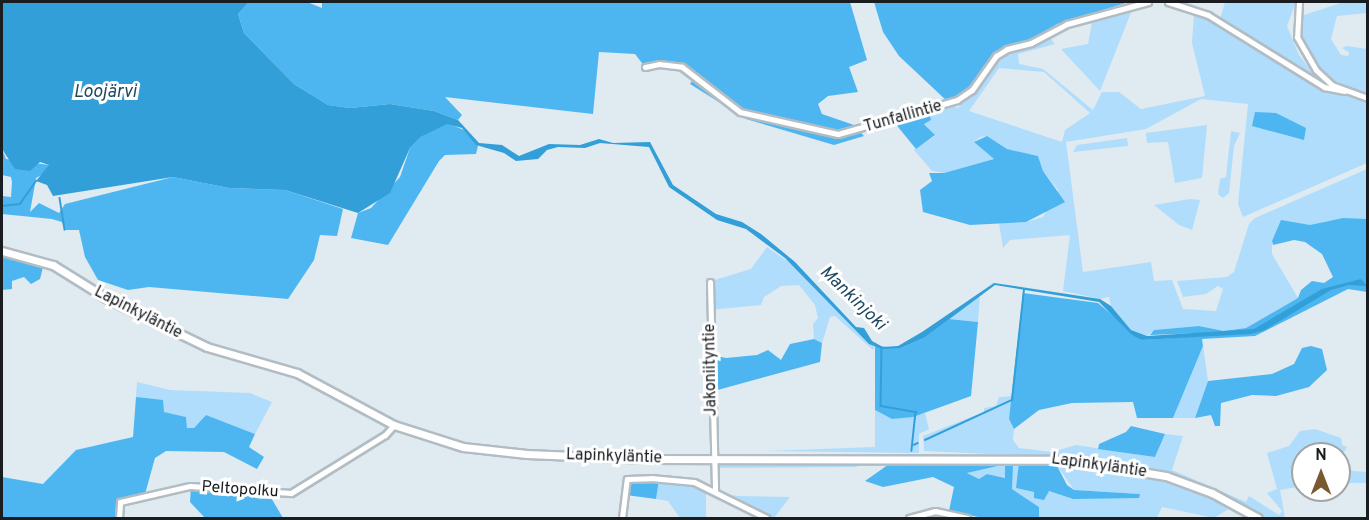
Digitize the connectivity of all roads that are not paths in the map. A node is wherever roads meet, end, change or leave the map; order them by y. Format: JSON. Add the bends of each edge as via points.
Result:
{"nodes":[{"id":1,"x":1148,"y":2,"type":"edge"},
{"id":2,"x":1168,"y":2,"type":"edge"},
{"id":3,"x":1299,"y":2,"type":"edge"},
{"id":4,"x":645,"y":67,"type":"dead end"},
{"id":5,"x":1344,"y":91,"type":"junction"},
{"id":6,"x":1368,"y":98,"type":"edge"},
{"id":7,"x":2,"y":251,"type":"edge"},
{"id":8,"x":710,"y":282,"type":"dead end"},
{"id":9,"x":394,"y":425,"type":"junction"},
{"id":10,"x":711,"y":459,"type":"junction"},
{"id":11,"x":715,"y":491,"type":"junction"},
{"id":12,"x":119,"y":519,"type":"edge"},
{"id":13,"x":621,"y":519,"type":"edge"},
{"id":14,"x":767,"y":519,"type":"edge"},
{"id":15,"x":909,"y":519,"type":"edge"},
{"id":16,"x":968,"y":519,"type":"edge"},
{"id":17,"x":1258,"y":519,"type":"edge"}],
"edges":[{"from":1,"to":4,"type":"street","name":"Tunfallintie","via":[[1079,21],[1031,43],[1006,49],[996,56],[972,90],[957,100],[838,134],[740,112],[682,68],[659,64]]},
{"from":2,"to":5,"type":"street","via":[[1208,15],[1324,87]]},
{"from":3,"to":5,"type":"street","via":[[1295,22],[1299,43],[1325,80]]},
{"from":5,"to":6,"type":"street"},
{"from":7,"to":9,"type":"main road","name":"Lapinkyläntie","via":[[53,265],[106,298],[207,347],[297,374]]},
{"from":8,"to":10,"type":"street","name":"Jakoniityntie"},
{"from":9,"to":10,"type":"main road","name":"Lapinkyläntie","via":[[449,443],[508,452]]},
{"from":9,"to":12,"type":"street","name":"Peltopolku","via":[[291,493],[190,486],[120,502]]},
{"from":10,"to":11,"type":"street","name":"Jakoniityntie"},
{"from":10,"to":17,"type":"main road","name":"Lapinkyläntie","via":[[1017,457],[1096,462],[1147,471],[1188,484]]},
{"from":11,"to":13,"type":"street","via":[[682,480],[627,479]]},
{"from":11,"to":14,"type":"street"},
{"from":15,"to":16,"type":"street","via":[[935,512]]}]}
